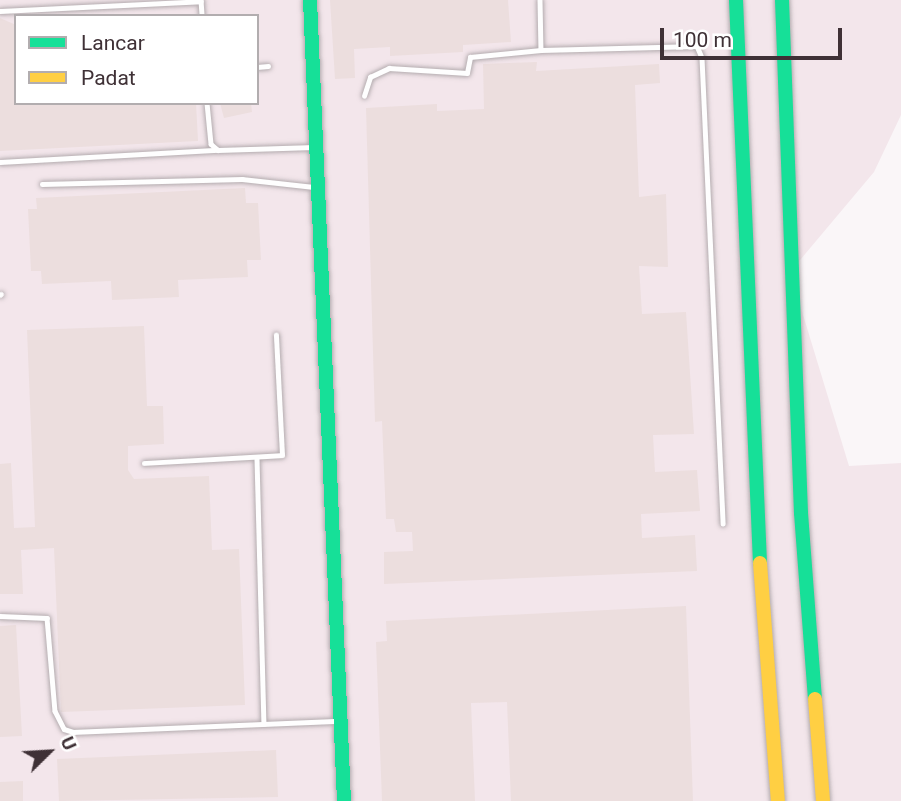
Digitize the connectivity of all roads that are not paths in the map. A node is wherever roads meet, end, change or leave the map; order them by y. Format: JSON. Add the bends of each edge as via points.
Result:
{"nodes":[{"id":1,"x":310,"y":0,"type":"edge"},
{"id":2,"x":540,"y":0,"type":"edge"},
{"id":3,"x":736,"y":0,"type":"edge"},
{"id":4,"x":782,"y":0,"type":"edge"},
{"id":5,"x":201,"y":1,"type":"edge"},
{"id":6,"x":0,"y":11,"type":"edge"},
{"id":7,"x":541,"y":50,"type":"junction"},
{"id":8,"x":268,"y":66,"type":"dead end"},
{"id":9,"x":259,"y":67,"type":"edge"},
{"id":10,"x":363,"y":96,"type":"dead end"},
{"id":11,"x":207,"y":105,"type":"edge"},
{"id":12,"x":315,"y":147,"type":"junction"},
{"id":13,"x":218,"y":150,"type":"junction"},
{"id":14,"x":0,"y":162,"type":"edge"},
{"id":15,"x":42,"y":184,"type":"dead end"},
{"id":16,"x":318,"y":186,"type":"junction"},
{"id":17,"x":276,"y":335,"type":"dead end"},
{"id":18,"x":257,"y":459,"type":"junction"},
{"id":19,"x":144,"y":463,"type":"dead end"},
{"id":20,"x":723,"y":524,"type":"dead end"},
{"id":21,"x":0,"y":617,"type":"edge"},
{"id":22,"x":342,"y":721,"type":"junction"},
{"id":23,"x":264,"y":724,"type":"junction"},
{"id":24,"x":344,"y":801,"type":"edge"},
{"id":25,"x":778,"y":801,"type":"edge"},
{"id":26,"x":823,"y":801,"type":"edge"}],
"edges":[{"from":1,"to":12,"type":"street"},
{"from":2,"to":7,"type":"lane"},
{"from":3,"to":25,"type":"street","via":[[757,517]]},
{"from":4,"to":26,"type":"street","via":[[801,513]]},
{"from":5,"to":6,"type":"lane"},
{"from":7,"to":10,"type":"lane","via":[[470,57],[467,74],[389,68],[370,77]]},
{"from":7,"to":20,"type":"lane","via":[[697,46],[702,58]]},
{"from":8,"to":9,"type":"lane"},
{"from":11,"to":13,"type":"lane","via":[[211,144]]},
{"from":12,"to":13,"type":"lane"},
{"from":12,"to":16,"type":"street"},
{"from":13,"to":14,"type":"lane"},
{"from":15,"to":16,"type":"lane","via":[[242,179]]},
{"from":16,"to":22,"type":"street"},
{"from":17,"to":18,"type":"lane","via":[[285,447],[275,458]]},
{"from":18,"to":19,"type":"lane"},
{"from":18,"to":23,"type":"lane"},
{"from":21,"to":23,"type":"lane","via":[[40,615],[50,622],[55,711],[64,729]]},
{"from":22,"to":23,"type":"lane"},
{"from":22,"to":24,"type":"street"}]}
